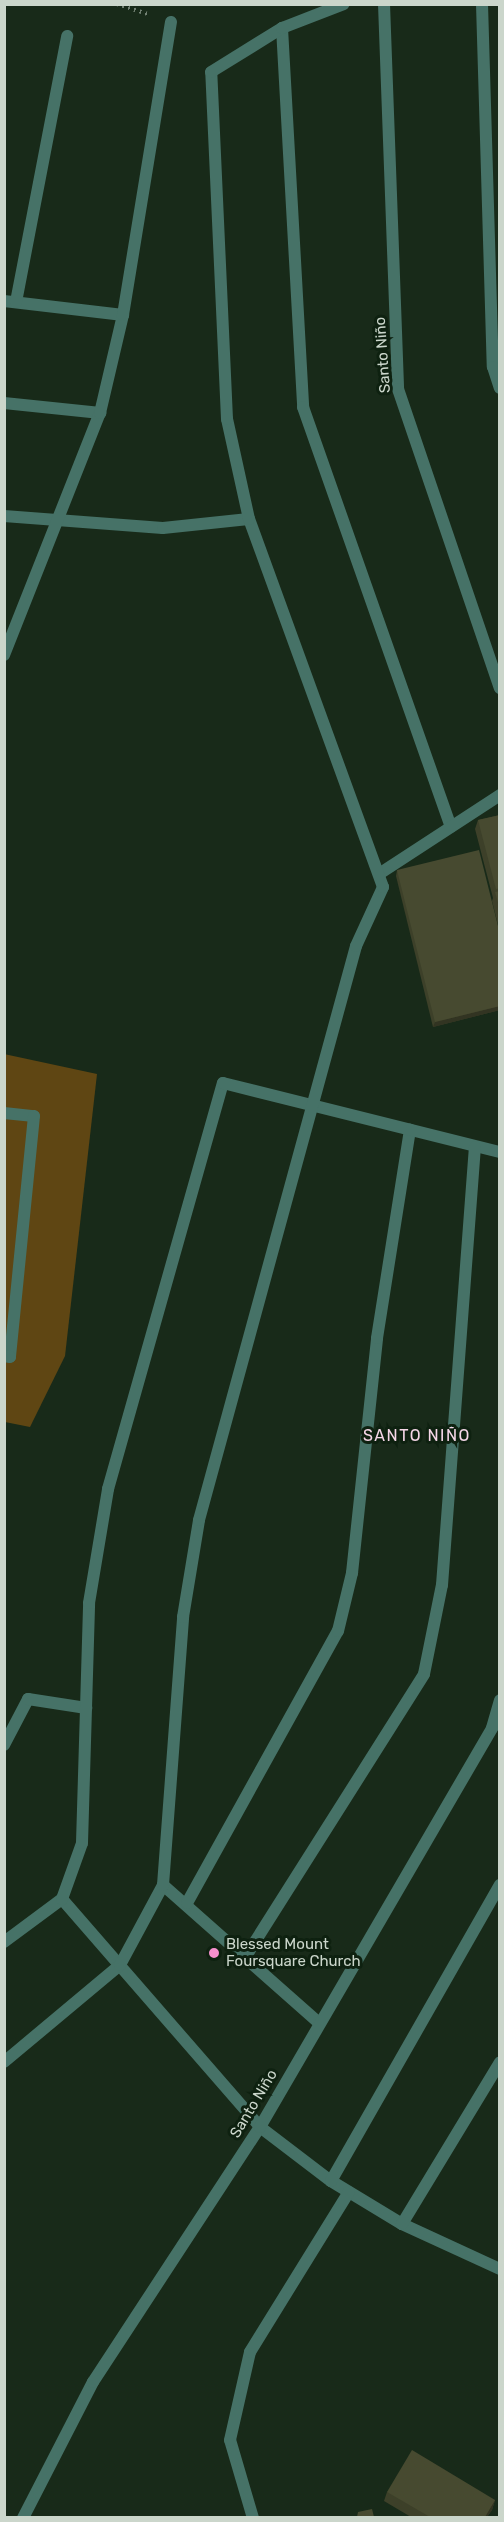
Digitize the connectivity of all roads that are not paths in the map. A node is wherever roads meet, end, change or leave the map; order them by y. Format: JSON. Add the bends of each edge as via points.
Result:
{"nodes":[{"id":1,"x":344,"y":4,"type":"edge"},
{"id":2,"x":384,"y":4,"type":"edge"},
{"id":3,"x":482,"y":4,"type":"edge"},
{"id":4,"x":171,"y":22,"type":"road end"},
{"id":5,"x":282,"y":28,"type":"junction"},
{"id":6,"x":67,"y":36,"type":"dead end"},
{"id":7,"x":10,"y":301,"type":"edge"},
{"id":8,"x":123,"y":315,"type":"junction"},
{"id":9,"x":500,"y":388,"type":"edge"},
{"id":10,"x":4,"y":403,"type":"edge"},
{"id":11,"x":100,"y":413,"type":"junction"},
{"id":12,"x":4,"y":516,"type":"edge"},
{"id":13,"x":249,"y":519,"type":"junction"},
{"id":14,"x":57,"y":521,"type":"junction"},
{"id":15,"x":10,"y":632,"type":"edge"},
{"id":16,"x":4,"y":655,"type":"edge"},
{"id":17,"x":500,"y":688,"type":"edge"},
{"id":18,"x":500,"y":795,"type":"edge"},
{"id":19,"x":451,"y":827,"type":"junction"},
{"id":20,"x":379,"y":874,"type":"junction"},
{"id":21,"x":312,"y":1107,"type":"junction"},
{"id":22,"x":4,"y":1113,"type":"edge"},
{"id":23,"x":410,"y":1130,"type":"junction"},
{"id":24,"x":475,"y":1147,"type":"junction"},
{"id":25,"x":500,"y":1152,"type":"edge"},
{"id":26,"x":4,"y":1356,"type":"edge"},
{"id":27,"x":500,"y":1700,"type":"edge"},
{"id":28,"x":86,"y":1708,"type":"junction"},
{"id":29,"x":4,"y":1745,"type":"edge"},
{"id":30,"x":163,"y":1885,"type":"junction"},
{"id":31,"x":500,"y":1885,"type":"edge"},
{"id":32,"x":62,"y":1899,"type":"junction"},
{"id":33,"x":187,"y":1903,"type":"junction"},
{"id":34,"x":4,"y":1942,"type":"edge"},
{"id":35,"x":246,"y":1956,"type":"junction"},
{"id":36,"x":120,"y":1965,"type":"junction"},
{"id":37,"x":319,"y":2022,"type":"junction"},
{"id":38,"x":4,"y":2062,"type":"edge"},
{"id":39,"x":500,"y":2062,"type":"edge"},
{"id":40,"x":260,"y":2127,"type":"junction"},
{"id":41,"x":331,"y":2181,"type":"junction"},
{"id":42,"x":349,"y":2192,"type":"junction"},
{"id":43,"x":402,"y":2224,"type":"junction"},
{"id":44,"x":500,"y":2269,"type":"edge"},
{"id":45,"x":23,"y":2517,"type":"edge"},
{"id":46,"x":253,"y":2517,"type":"edge"}],
"edges":[{"from":1,"to":5,"type":"street"},
{"from":2,"to":17,"type":"street","name":"Santo Niño","via":[[398,389]]},
{"from":3,"to":9,"type":"street","via":[[493,367]]},
{"from":4,"to":8,"type":"street"},
{"from":5,"to":13,"type":"street","via":[[211,72],[227,419]]},
{"from":5,"to":19,"type":"street","via":[[303,407]]},
{"from":6,"to":7,"type":"street"},
{"from":7,"to":8,"type":"street"},
{"from":8,"to":11,"type":"street"},
{"from":10,"to":11,"type":"street"},
{"from":11,"to":14,"type":"street"},
{"from":12,"to":14,"type":"street"},
{"from":13,"to":14,"type":"street","via":[[163,528]]},
{"from":13,"to":20,"type":"street"},
{"from":14,"to":15,"type":"street"},
{"from":15,"to":16,"type":"street"},
{"from":18,"to":19,"type":"street"},
{"from":19,"to":20,"type":"street"},
{"from":20,"to":21,"type":"street","via":[[383,887],[356,946]]},
{"from":21,"to":23,"type":"street"},
{"from":21,"to":28,"type":"street","via":[[223,1083],[108,1490],[89,1603]]},
{"from":21,"to":30,"type":"street","via":[[199,1520],[183,1617]]},
{"from":22,"to":26,"type":"street","via":[[34,1116],[10,1357]]},
{"from":23,"to":24,"type":"street"},
{"from":23,"to":33,"type":"street","via":[[377,1338],[352,1573],[338,1631]]},
{"from":24,"to":25,"type":"street"},
{"from":24,"to":35,"type":"street","via":[[442,1585],[424,1674]]},
{"from":27,"to":37,"type":"street","name":"Santo Niño","via":[[492,1728]]},
{"from":28,"to":29,"type":"street","via":[[28,1699]]},
{"from":28,"to":32,"type":"street","via":[[82,1843]]},
{"from":30,"to":33,"type":"street"},
{"from":30,"to":36,"type":"street"},
{"from":31,"to":41,"type":"street"},
{"from":32,"to":34,"type":"street"},
{"from":32,"to":36,"type":"street"},
{"from":33,"to":35,"type":"street"},
{"from":35,"to":37,"type":"street"},
{"from":36,"to":38,"type":"street"},
{"from":36,"to":40,"type":"street"},
{"from":37,"to":40,"type":"street","name":"Santo Niño"},
{"from":39,"to":43,"type":"street"},
{"from":40,"to":41,"type":"street"},
{"from":40,"to":45,"type":"street","name":"Santo Niño","via":[[93,2382]]},
{"from":41,"to":42,"type":"street"},
{"from":42,"to":43,"type":"street"},
{"from":42,"to":46,"type":"street","via":[[250,2352],[230,2440]]},
{"from":43,"to":44,"type":"street"}]}
